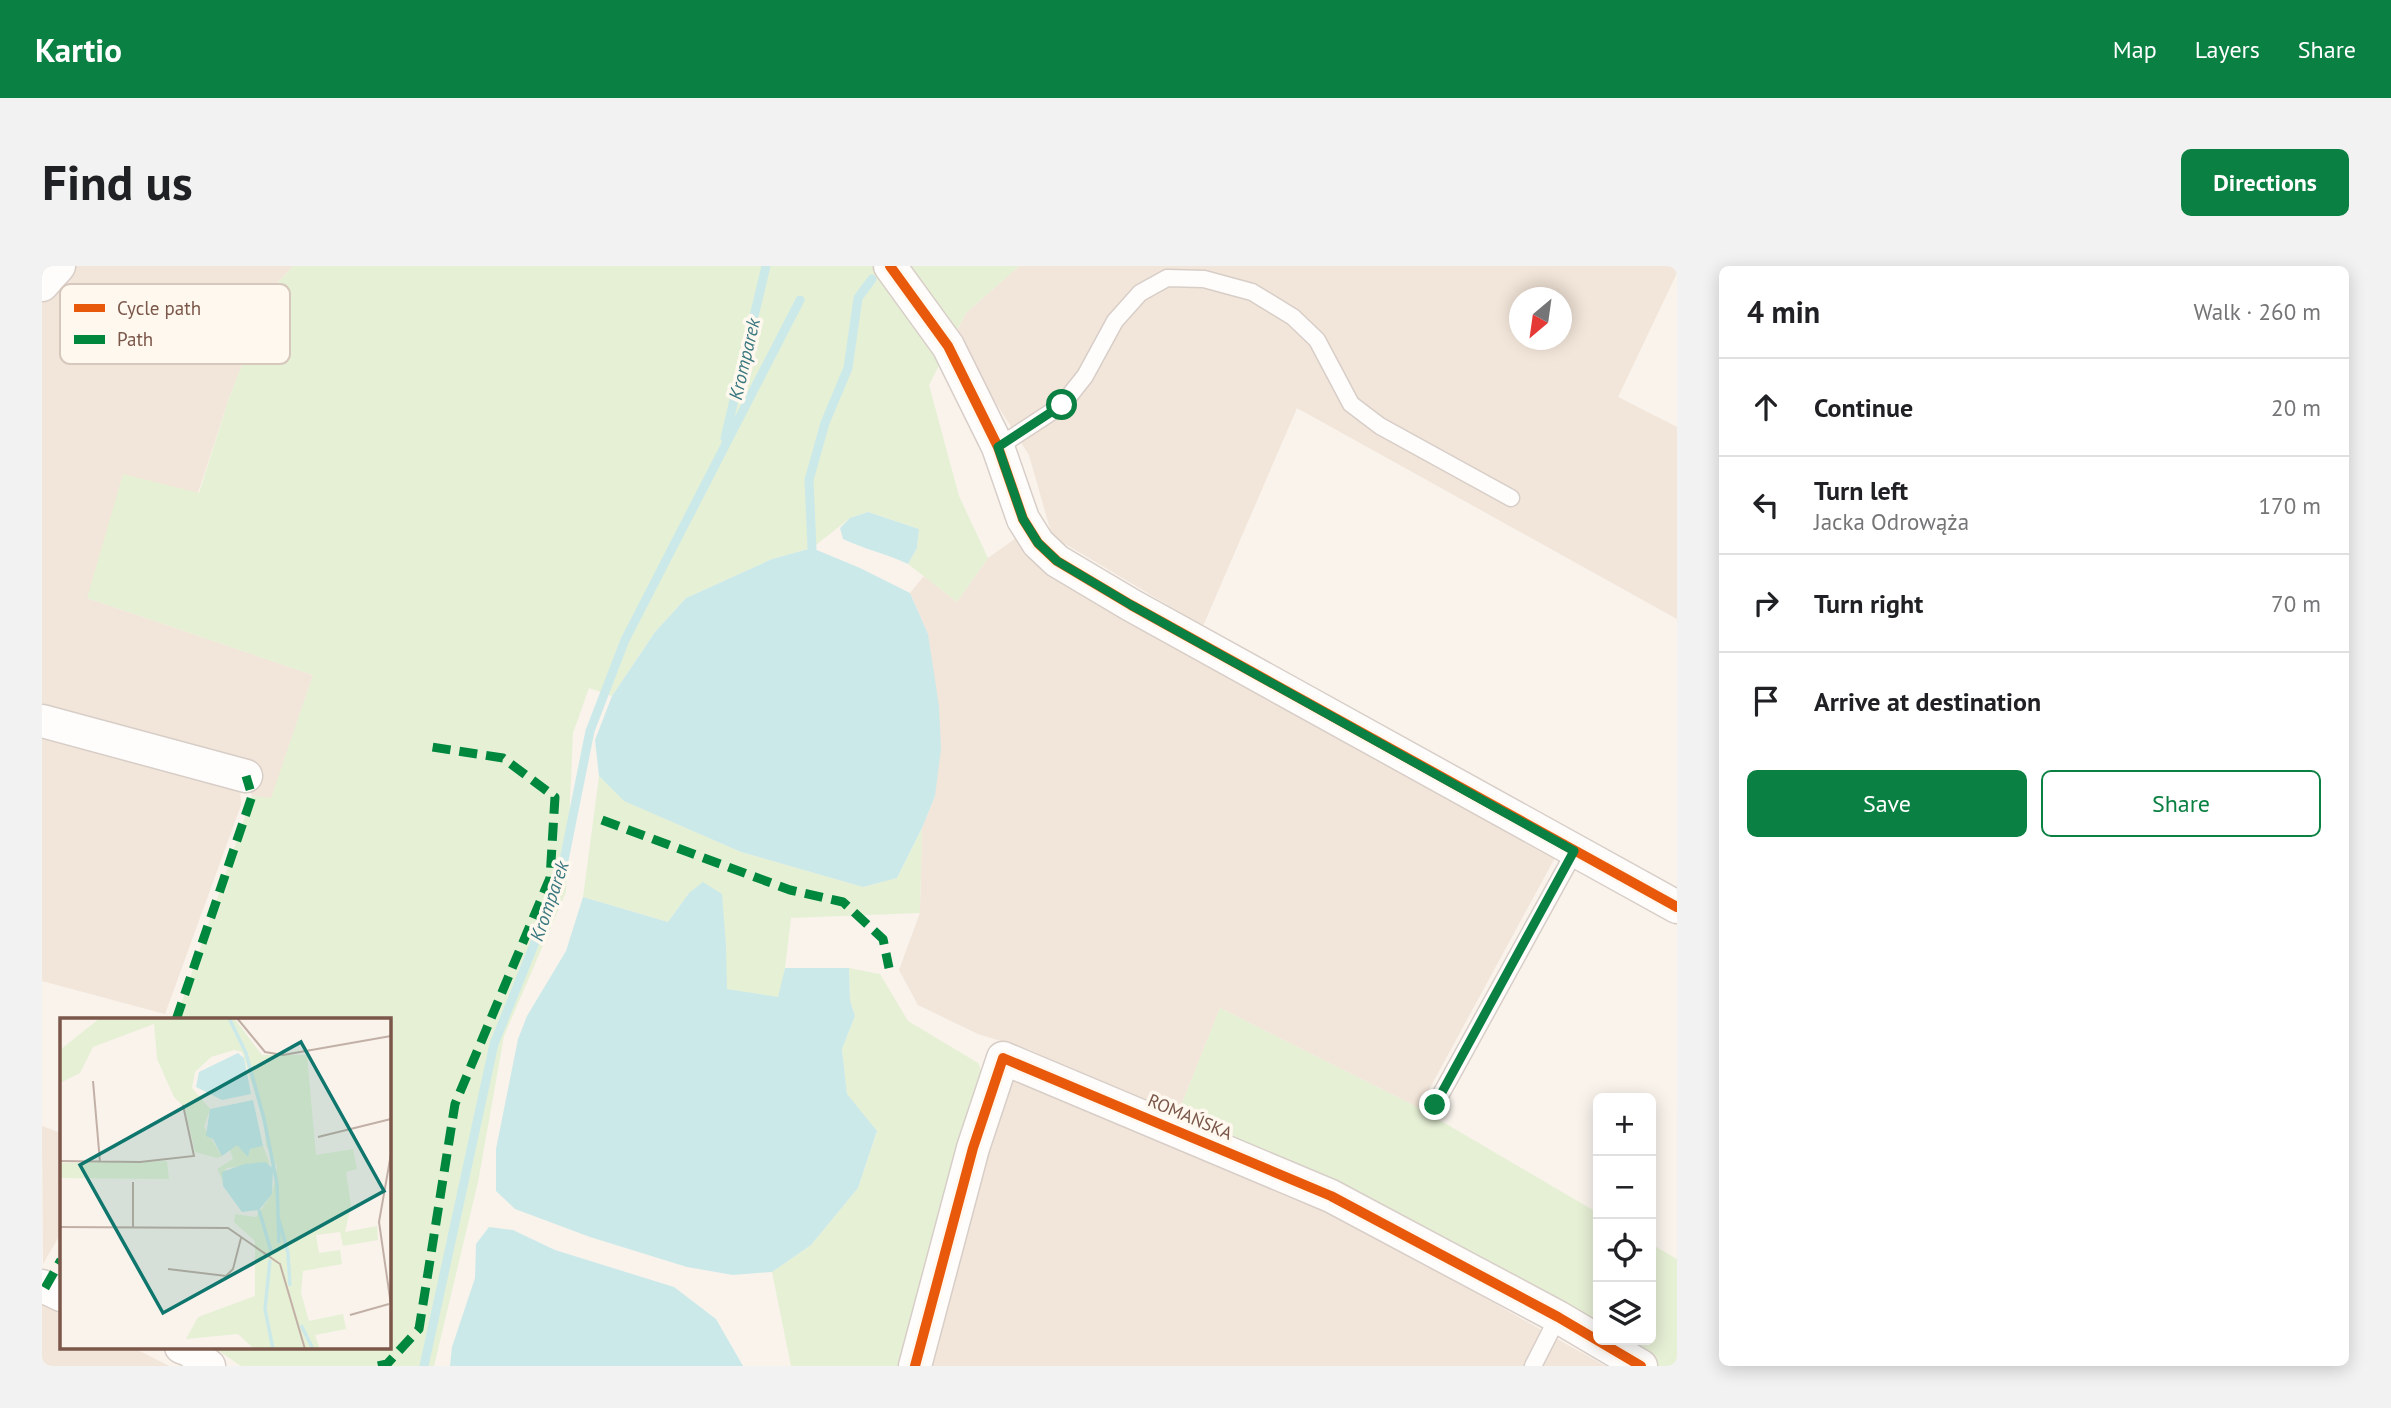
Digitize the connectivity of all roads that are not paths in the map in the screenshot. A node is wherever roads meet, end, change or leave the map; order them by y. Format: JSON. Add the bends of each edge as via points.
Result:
{"nodes":[{"id":1,"x":59,"y":266,"type":"edge"},
{"id":2,"x":890,"y":266,"type":"edge"},
{"id":3,"x":42,"y":285,"type":"edge"},
{"id":4,"x":998,"y":447,"type":"junction"},
{"id":5,"x":1511,"y":498,"type":"dead end"},
{"id":6,"x":42,"y":721,"type":"edge"},
{"id":7,"x":246,"y":776,"type":"dead end"},
{"id":8,"x":1574,"y":851,"type":"junction"},
{"id":9,"x":1677,"y":907,"type":"edge"},
{"id":10,"x":1435,"y":1105,"type":"dead end"},
{"id":11,"x":42,"y":1286,"type":"edge"},
{"id":12,"x":60,"y":1295,"type":"edge"},
{"id":13,"x":1558,"y":1317,"type":"junction"},
{"id":14,"x":184,"y":1348,"type":"edge"},
{"id":15,"x":209,"y":1366,"type":"edge"},
{"id":16,"x":915,"y":1366,"type":"edge"},
{"id":17,"x":1533,"y":1366,"type":"edge"},
{"id":18,"x":1641,"y":1366,"type":"edge"}],
"edges":[{"from":1,"to":3,"type":"street"},
{"from":2,"to":4,"type":"street","via":[[948,346]]},
{"from":4,"to":5,"type":"lane","via":[[1062,405],[1085,376],[1115,321],[1140,293],[1167,278],[1204,279],[1252,292],[1293,317],[1317,340],[1351,404],[1380,426]]},
{"from":4,"to":8,"type":"street","via":[[1023,519],[1057,561]]},
{"from":6,"to":7,"type":"street"},
{"from":8,"to":9,"type":"street"},
{"from":8,"to":10,"type":"lane"},
{"from":11,"to":12,"type":"street"},
{"from":13,"to":16,"type":"street","name":"ROMAŃSKA","via":[[1331,1196],[1003,1058],[973,1148]]},
{"from":13,"to":17,"type":"lane"},
{"from":13,"to":18,"type":"street","name":"ROMAŃSKA"},
{"from":14,"to":15,"type":"street"}]}
